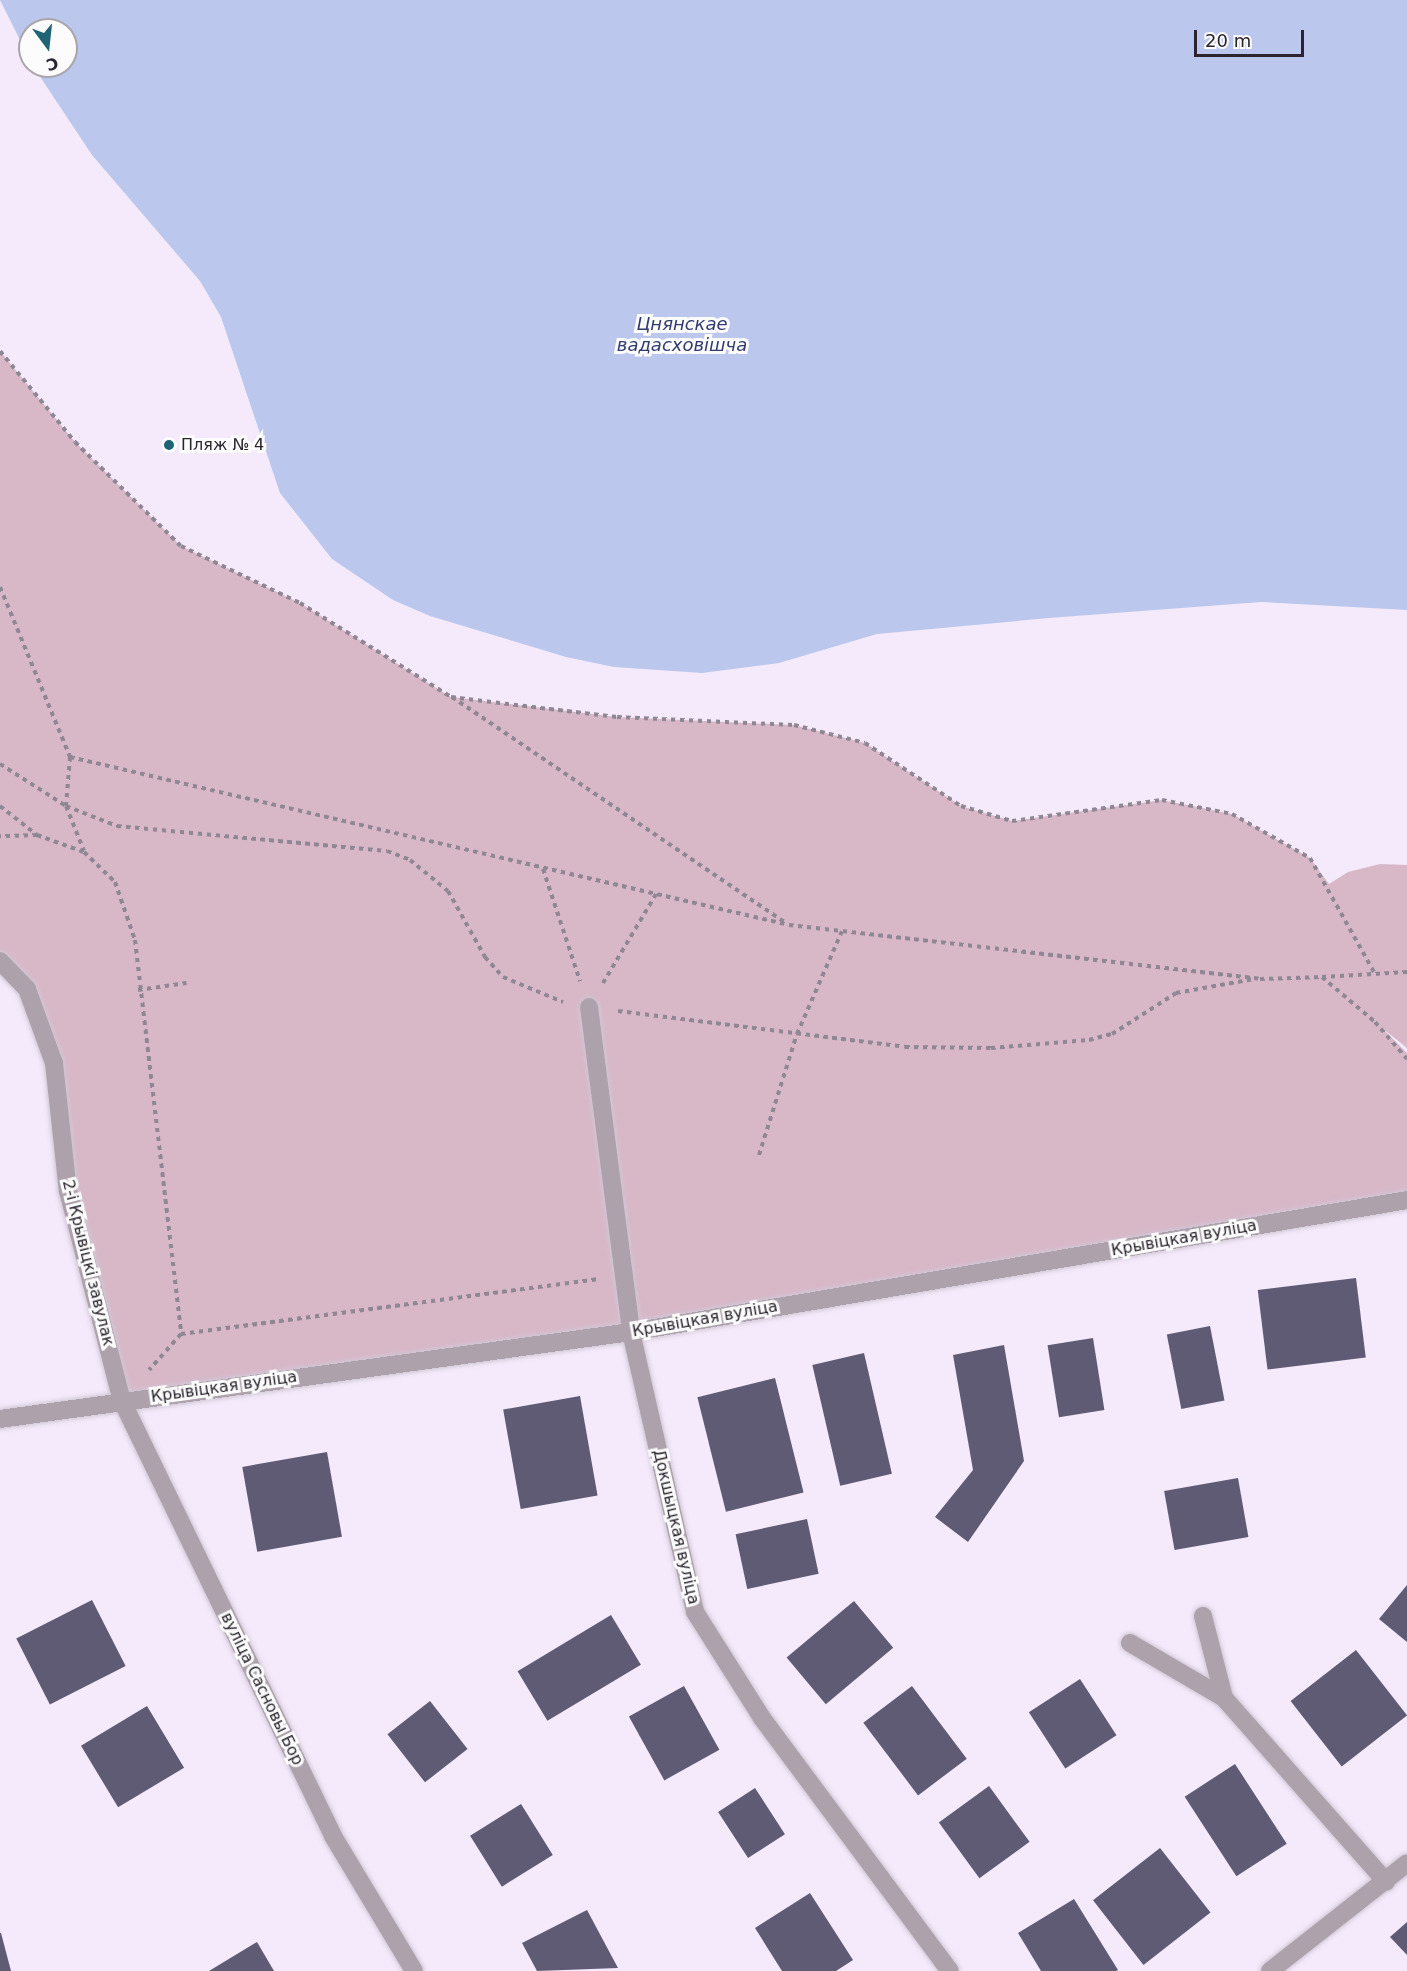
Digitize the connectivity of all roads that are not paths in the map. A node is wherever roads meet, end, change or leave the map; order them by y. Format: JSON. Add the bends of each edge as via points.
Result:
{"nodes":[{"id":1,"x":0,"y":961,"type":"edge"},
{"id":2,"x":589,"y":1007,"type":"road end"},
{"id":3,"x":1407,"y":1200,"type":"edge"},
{"id":4,"x":631,"y":1332,"type":"junction"},
{"id":5,"x":122,"y":1401,"type":"junction"},
{"id":6,"x":0,"y":1419,"type":"edge"},
{"id":7,"x":1203,"y":1616,"type":"dead end"},
{"id":8,"x":1130,"y":1643,"type":"dead end"},
{"id":9,"x":1224,"y":1698,"type":"junction"},
{"id":10,"x":1407,"y":1863,"type":"edge"},
{"id":11,"x":1386,"y":1882,"type":"junction"},
{"id":12,"x":414,"y":1971,"type":"edge"},
{"id":13,"x":950,"y":1971,"type":"edge"},
{"id":14,"x":1270,"y":1971,"type":"edge"}],
"edges":[{"from":1,"to":5,"type":"street","name":"2-і Крывіцкі завулак","via":[[27,989],[51,1053],[68,1191]]},
{"from":2,"to":4,"type":"street","name":"Докшыцкая вуліца"},
{"from":3,"to":4,"type":"street","name":"Крывіцкая вуліца"},
{"from":4,"to":5,"type":"street","name":"Крывіцкая вуліца"},
{"from":4,"to":13,"type":"street","name":"Докшыцкая вуліца","via":[[695,1612],[762,1718]]},
{"from":5,"to":6,"type":"street","name":"Крывіцкая вуліца"},
{"from":5,"to":12,"type":"street","name":"вуліца Сасновы Бор","via":[[333,1836]]},
{"from":7,"to":9,"type":"street"},
{"from":8,"to":9,"type":"street"},
{"from":9,"to":11,"type":"street"},
{"from":10,"to":11,"type":"street"},
{"from":11,"to":14,"type":"street"}]}
